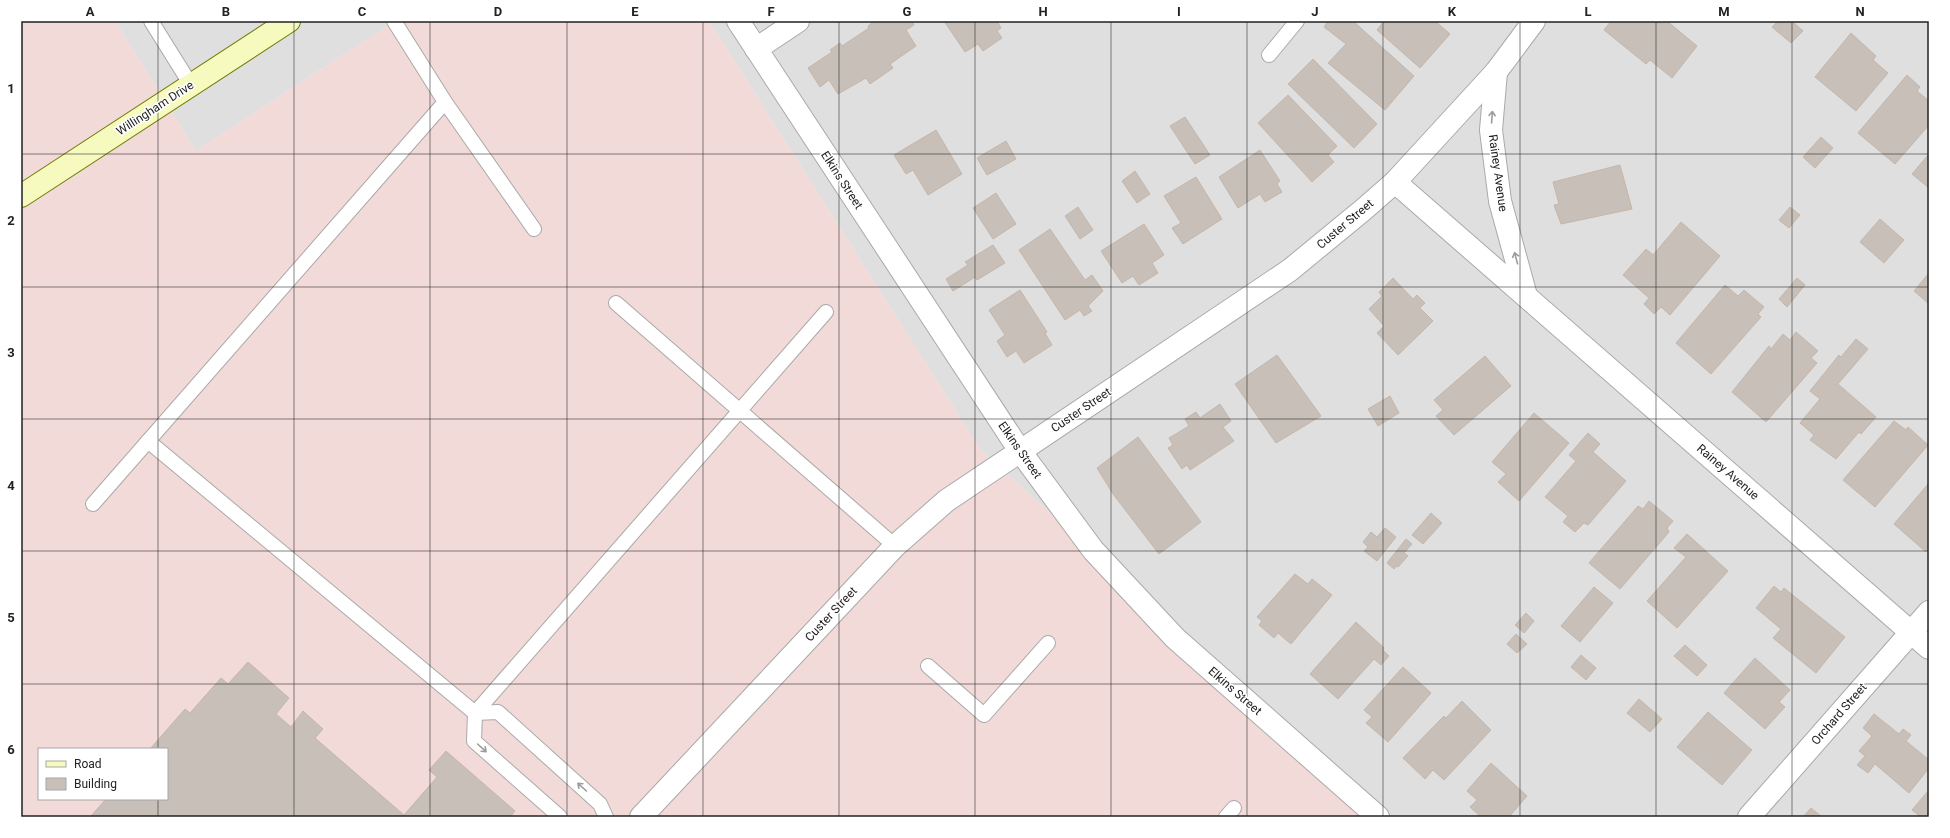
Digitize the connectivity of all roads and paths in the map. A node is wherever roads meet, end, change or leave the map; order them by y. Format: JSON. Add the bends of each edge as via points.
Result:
{"nodes":[{"id":1,"x":151,"y":21,"type":"edge"},
{"id":2,"x":289,"y":21,"type":"edge"},
{"id":3,"x":394,"y":21,"type":"edge"},
{"id":4,"x":738,"y":21,"type":"edge"},
{"id":5,"x":798,"y":21,"type":"edge"},
{"id":6,"x":1297,"y":21,"type":"edge"},
{"id":7,"x":1534,"y":21,"type":"edge"},
{"id":8,"x":756,"y":49,"type":"junction"},
{"id":9,"x":1269,"y":55,"type":"dead end"},
{"id":10,"x":1496,"y":72,"type":"junction"},
{"id":11,"x":191,"y":85,"type":"junction"},
{"id":12,"x":445,"y":102,"type":"junction"},
{"id":13,"x":1395,"y":182,"type":"junction"},
{"id":14,"x":21,"y":196,"type":"edge"},
{"id":15,"x":534,"y":229,"type":"dead end"},
{"id":16,"x":1526,"y":296,"type":"junction"},
{"id":17,"x":616,"y":303,"type":"dead end"},
{"id":18,"x":826,"y":312,"type":"dead end"},
{"id":19,"x":740,"y":411,"type":"junction"},
{"id":20,"x":148,"y":441,"type":"junction"},
{"id":21,"x":1020,"y":452,"type":"junction"},
{"id":22,"x":93,"y":504,"type":"dead end"},
{"id":23,"x":895,"y":546,"type":"junction"},
{"id":24,"x":1929,"y":612,"type":"edge"},
{"id":25,"x":1911,"y":632,"type":"junction"},
{"id":26,"x":1048,"y":643,"type":"dead end"},
{"id":27,"x":1929,"y":648,"type":"edge"},
{"id":28,"x":928,"y":666,"type":"dead end"},
{"id":29,"x":475,"y":713,"type":"junction"},
{"id":30,"x":560,"y":817,"type":"edge"},
{"id":31,"x":606,"y":817,"type":"edge"},
{"id":32,"x":641,"y":817,"type":"edge"},
{"id":33,"x":1378,"y":817,"type":"edge"},
{"id":34,"x":1749,"y":817,"type":"edge"}],
"edges":[{"from":1,"to":11,"type":"lane"},
{"from":2,"to":11,"type":"street","name":"Willingham Drive"},
{"from":3,"to":12,"type":"lane"},
{"from":4,"to":8,"type":"street","name":"Elkins Street"},
{"from":5,"to":8,"type":"street"},
{"from":6,"to":9,"type":"lane"},
{"from":7,"to":10,"type":"street","name":"Custer Street"},
{"from":8,"to":21,"type":"street","name":"Elkins Street"},
{"from":10,"to":13,"type":"street","name":"Custer Street"},
{"from":16,"to":10,"type":"street","name":"Rainey Avenue","one_way":true,"via":[[1500,201],[1491,130]]},
{"from":11,"to":14,"type":"street","name":"Willingham Drive"},
{"from":12,"to":15,"type":"lane"},
{"from":12,"to":20,"type":"lane"},
{"from":13,"to":16,"type":"street","name":"Rainey Avenue"},
{"from":13,"to":21,"type":"street","name":"Custer Street","via":[[1290,270]]},
{"from":16,"to":25,"type":"street","name":"Rainey Avenue"},
{"from":17,"to":19,"type":"lane"},
{"from":18,"to":19,"type":"lane"},
{"from":19,"to":23,"type":"lane"},
{"from":19,"to":29,"type":"lane"},
{"from":20,"to":22,"type":"lane"},
{"from":20,"to":29,"type":"lane"},
{"from":21,"to":23,"type":"street","name":"Custer Street","via":[[946,501]]},
{"from":21,"to":33,"type":"street","name":"Elkins Street","via":[[1093,550],[1175,638]]},
{"from":23,"to":32,"type":"street","name":"Custer Street"},
{"from":24,"to":25,"type":"street","name":"Orchard Street"},
{"from":25,"to":27,"type":"street","name":"Rainey Avenue"},
{"from":25,"to":34,"type":"street","name":"Orchard Street"},
{"from":26,"to":28,"type":"lane","via":[[984,716]]},
{"from":29,"to":30,"type":"lane","one_way":true,"via":[[474,740]]},
{"from":31,"to":29,"type":"lane","one_way":true,"via":[[600,804],[498,712]]}]}
